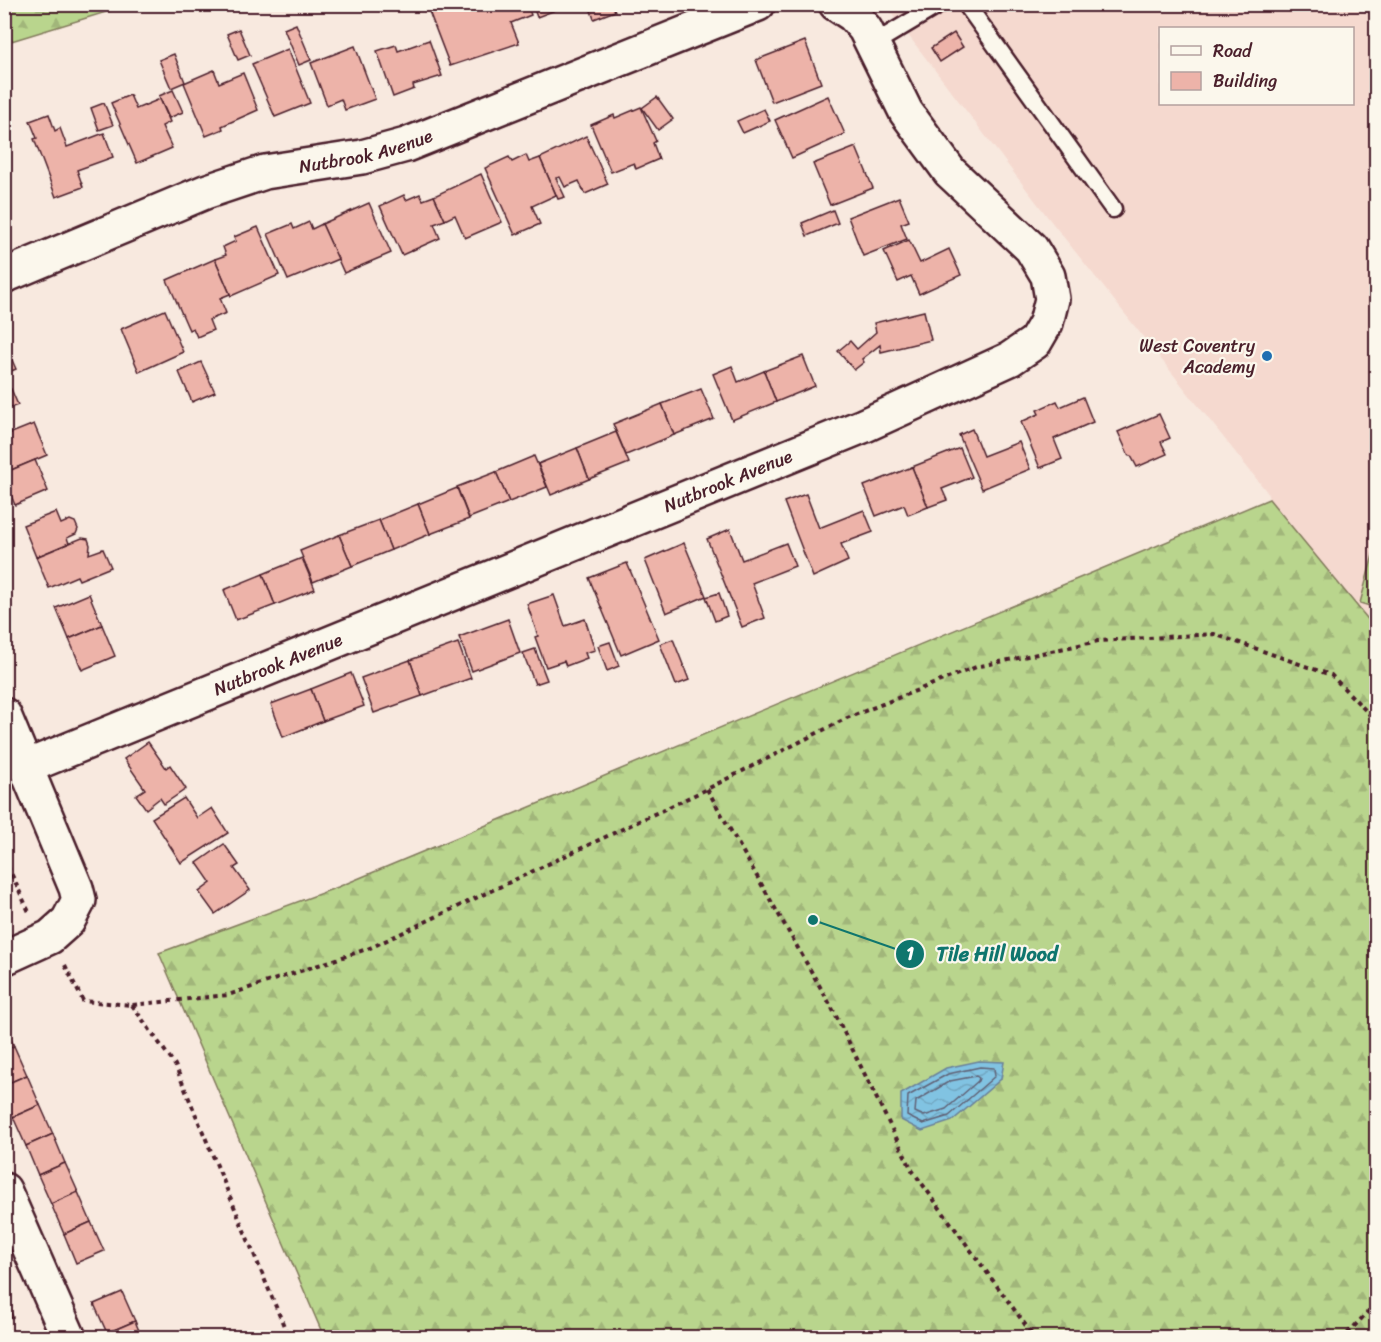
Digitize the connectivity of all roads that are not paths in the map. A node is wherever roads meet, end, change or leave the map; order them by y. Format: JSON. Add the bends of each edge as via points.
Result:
{"nodes":[{"id":1,"x":758,"y":4,"type":"edge"},
{"id":2,"x":836,"y":4,"type":"edge"},
{"id":3,"x":940,"y":4,"type":"edge"},
{"id":4,"x":966,"y":4,"type":"edge"},
{"id":5,"x":873,"y":44,"type":"junction"},
{"id":6,"x":1113,"y":209,"type":"dead end"},
{"id":7,"x":4,"y":276,"type":"edge"},
{"id":8,"x":4,"y":715,"type":"edge"},
{"id":9,"x":26,"y":767,"type":"junction"},
{"id":10,"x":4,"y":958,"type":"edge"},
{"id":11,"x":4,"y":1190,"type":"edge"},
{"id":12,"x":69,"y":1338,"type":"edge"}],
"edges":[{"from":1,"to":7,"type":"street","name":"Nutbrook Avenue","via":[[406,146],[265,172],[205,192]]},
{"from":2,"to":5,"type":"street","name":"Nutbrook Avenue","via":[[853,15]]},
{"from":3,"to":5,"type":"lane"},
{"from":4,"to":6,"type":"lane"},
{"from":5,"to":9,"type":"street","name":"Nutbrook Avenue","via":[[906,112],[950,172],[1031,248],[1048,276],[1052,299],[1046,323],[1035,342],[1010,359],[863,426]]},
{"from":8,"to":9,"type":"street"},
{"from":9,"to":10,"type":"street","via":[[79,900],[68,921],[50,937]]},
{"from":11,"to":12,"type":"street"}]}
